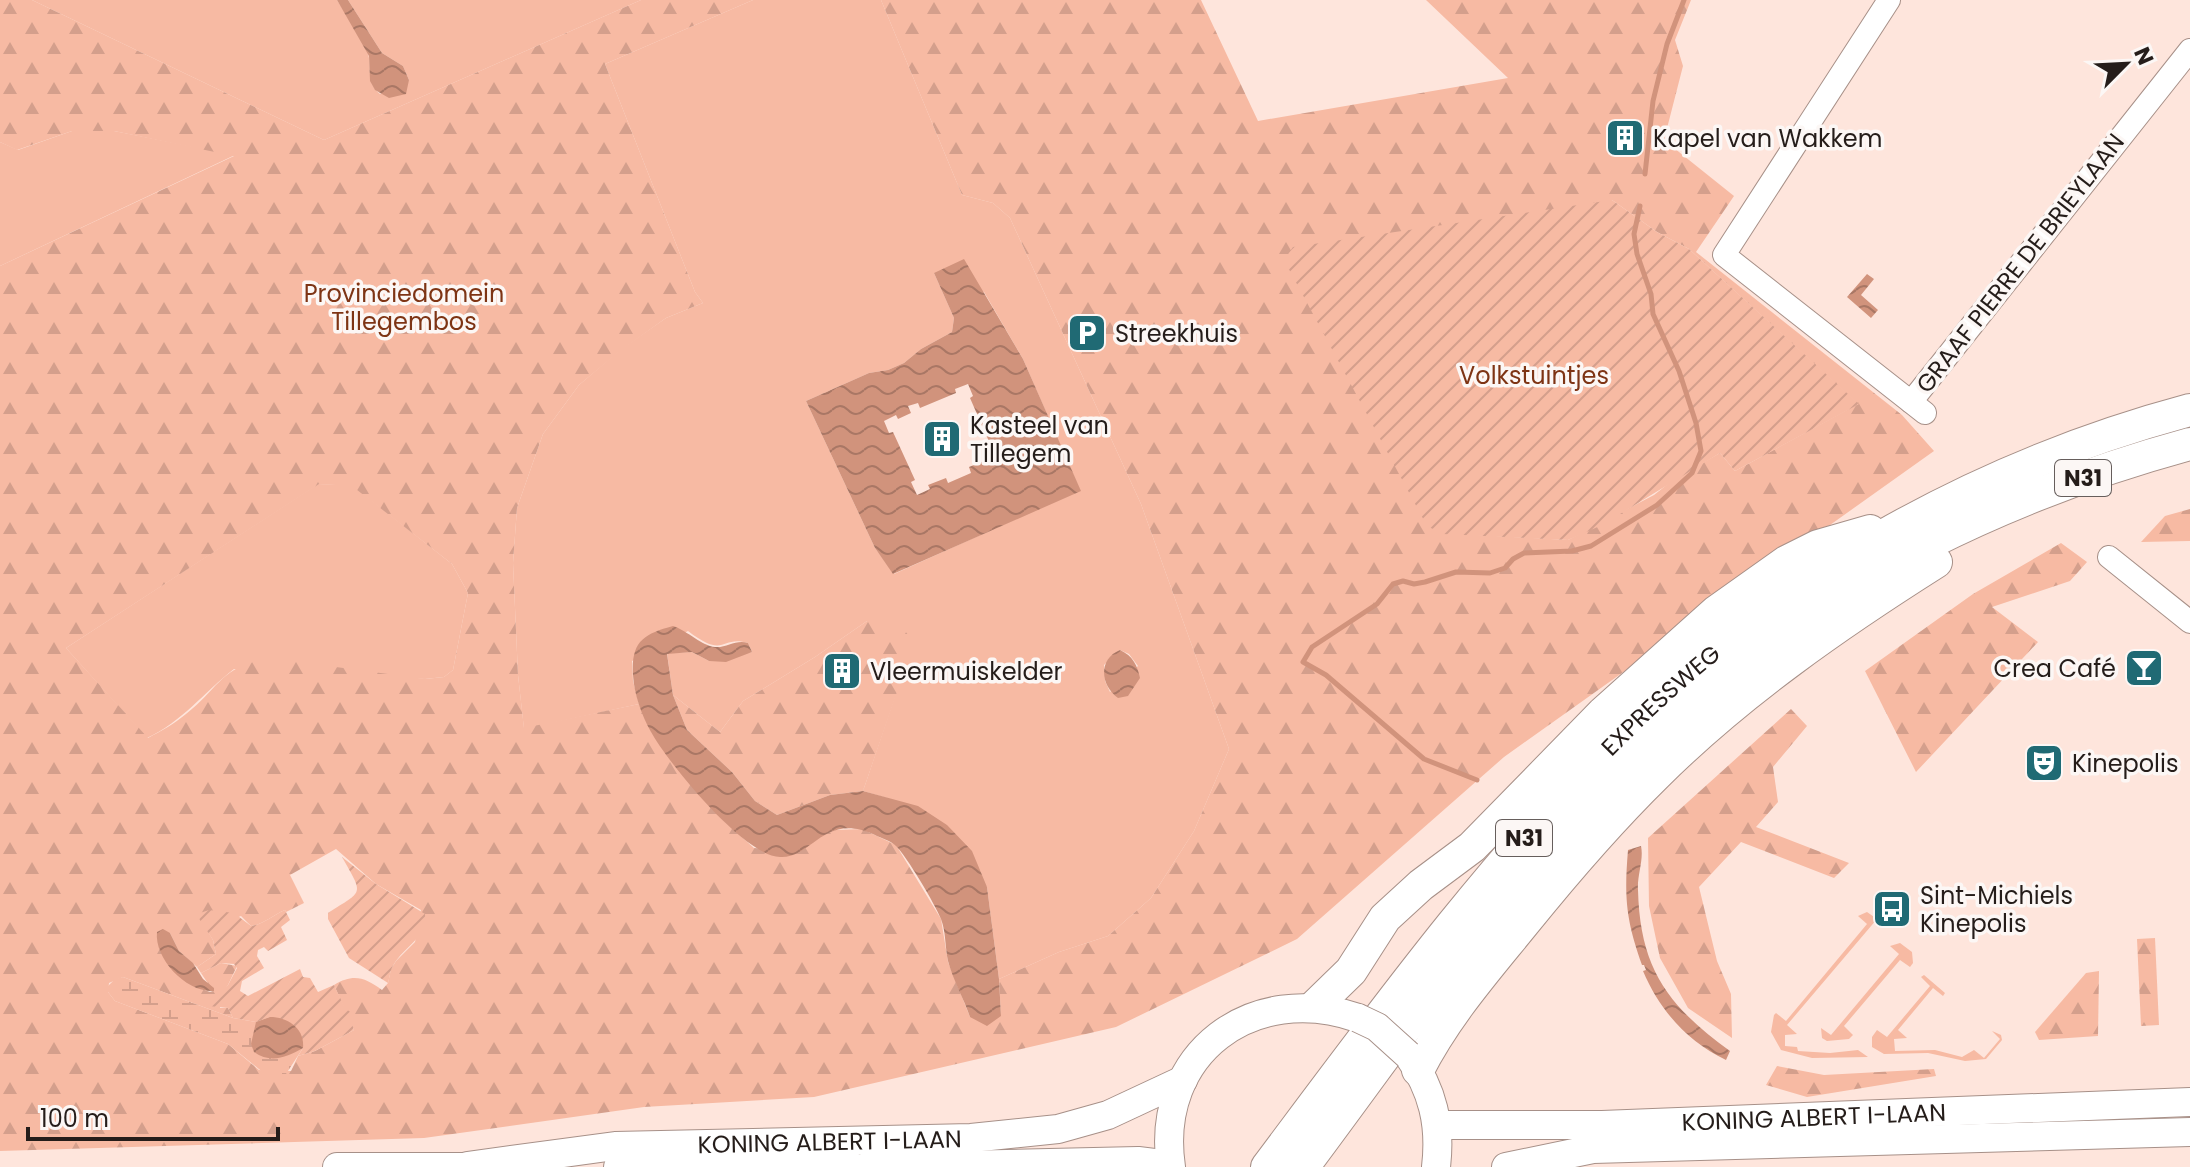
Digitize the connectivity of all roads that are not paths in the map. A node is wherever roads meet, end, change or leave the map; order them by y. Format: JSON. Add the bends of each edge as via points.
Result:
{"nodes":[{"id":1,"x":1889,"y":0,"type":"edge"},
{"id":2,"x":2190,"y":50,"type":"edge"},
{"id":3,"x":2190,"y":410,"type":"edge"},
{"id":4,"x":2190,"y":444,"type":"edge"},
{"id":5,"x":1979,"y":521,"type":"junction"},
{"id":6,"x":1901,"y":525,"type":"junction"},
{"id":7,"x":2109,"y":557,"type":"dead end"},
{"id":8,"x":2190,"y":622,"type":"edge"},
{"id":9,"x":1315,"y":1006,"type":"junction"},
{"id":10,"x":1413,"y":1062,"type":"junction"},
{"id":11,"x":1183,"y":1080,"type":"junction"},
{"id":12,"x":2190,"y":1102,"type":"edge"},
{"id":13,"x":1438,"y":1125,"type":"junction"},
{"id":14,"x":2190,"y":1132,"type":"edge"},
{"id":15,"x":473,"y":1166,"type":"edge"},
{"id":16,"x":1171,"y":1166,"type":"edge"},
{"id":17,"x":337,"y":1167,"type":"edge"},
{"id":18,"x":618,"y":1167,"type":"edge"},
{"id":19,"x":853,"y":1167,"type":"edge"},
{"id":20,"x":866,"y":1167,"type":"edge"},
{"id":21,"x":1267,"y":1167,"type":"edge"},
{"id":22,"x":1303,"y":1167,"type":"edge"},
{"id":23,"x":1436,"y":1167,"type":"edge"},
{"id":24,"x":1506,"y":1167,"type":"edge"}],
"edges":[{"from":1,"to":2,"type":"street","name":"GRAAF PIERRE DE BRIEYLAAN","via":[[1724,255],[1918,408]]},
{"from":3,"to":6,"type":"highway","name":"EXPRESSWEG","number":"N31","via":[[2038,460]]},
{"from":4,"to":5,"type":"highway","name":"EXPRESSWEG","number":"N31","via":[[2069,483]]},
{"from":5,"to":10,"type":"highway","number":"N31","via":[[1937,561],[1782,667],[1659,772],[1576,860]]},
{"from":5,"to":22,"type":"highway","name":"EXPRESSWEG","number":"N31","via":[[1806,614],[1697,698],[1638,752],[1474,937]]},
{"from":6,"to":9,"type":"highway","number":"N31","via":[[1818,546],[1717,611],[1603,713],[1472,847],[1385,918],[1351,971]]},
{"from":6,"to":21,"type":"highway","name":"EXPRESSWEG","number":"N31","via":[[1737,634],[1621,734],[1496,871]]},
{"from":7,"to":8,"type":"street"},
{"from":9,"to":10,"type":"main road","name":"KONING ALBERT I-LAAN","bridge":true,"via":[[1377,1027]]},
{"from":9,"to":11,"type":"main road","name":"KONING ALBERT I-LAAN","via":[[1262,1012],[1238,1023],[1197,1057]]},
{"from":10,"to":13,"type":"main road","name":"KONING ALBERT I-LAAN"},
{"from":11,"to":15,"type":"main road","name":"KONING ALBERT I-LAAN","via":[[1108,1115],[1058,1129],[971,1138],[615,1146]]},
{"from":11,"to":16,"type":"main road","name":"KONING ALBERT I-LAAN","via":[[1171,1121]]},
{"from":12,"to":13,"type":"main road","name":"KONING ALBERT I-LAAN","via":[[1602,1125]]},
{"from":13,"to":23,"type":"main road","name":"KONING ALBERT I-LAAN"},
{"from":14,"to":24,"type":"main road","name":"KONING ALBERT I-LAAN","via":[[1593,1149]]},
{"from":15,"to":17,"type":"main road","name":"KONING ALBERT I-LAAN"},
{"from":16,"to":20,"type":"main road","name":"KONING ALBERT I-LAAN","via":[[1107,1161]]},
{"from":18,"to":19,"type":"main road","name":"KONING ALBERT I-LAAN"}]}
